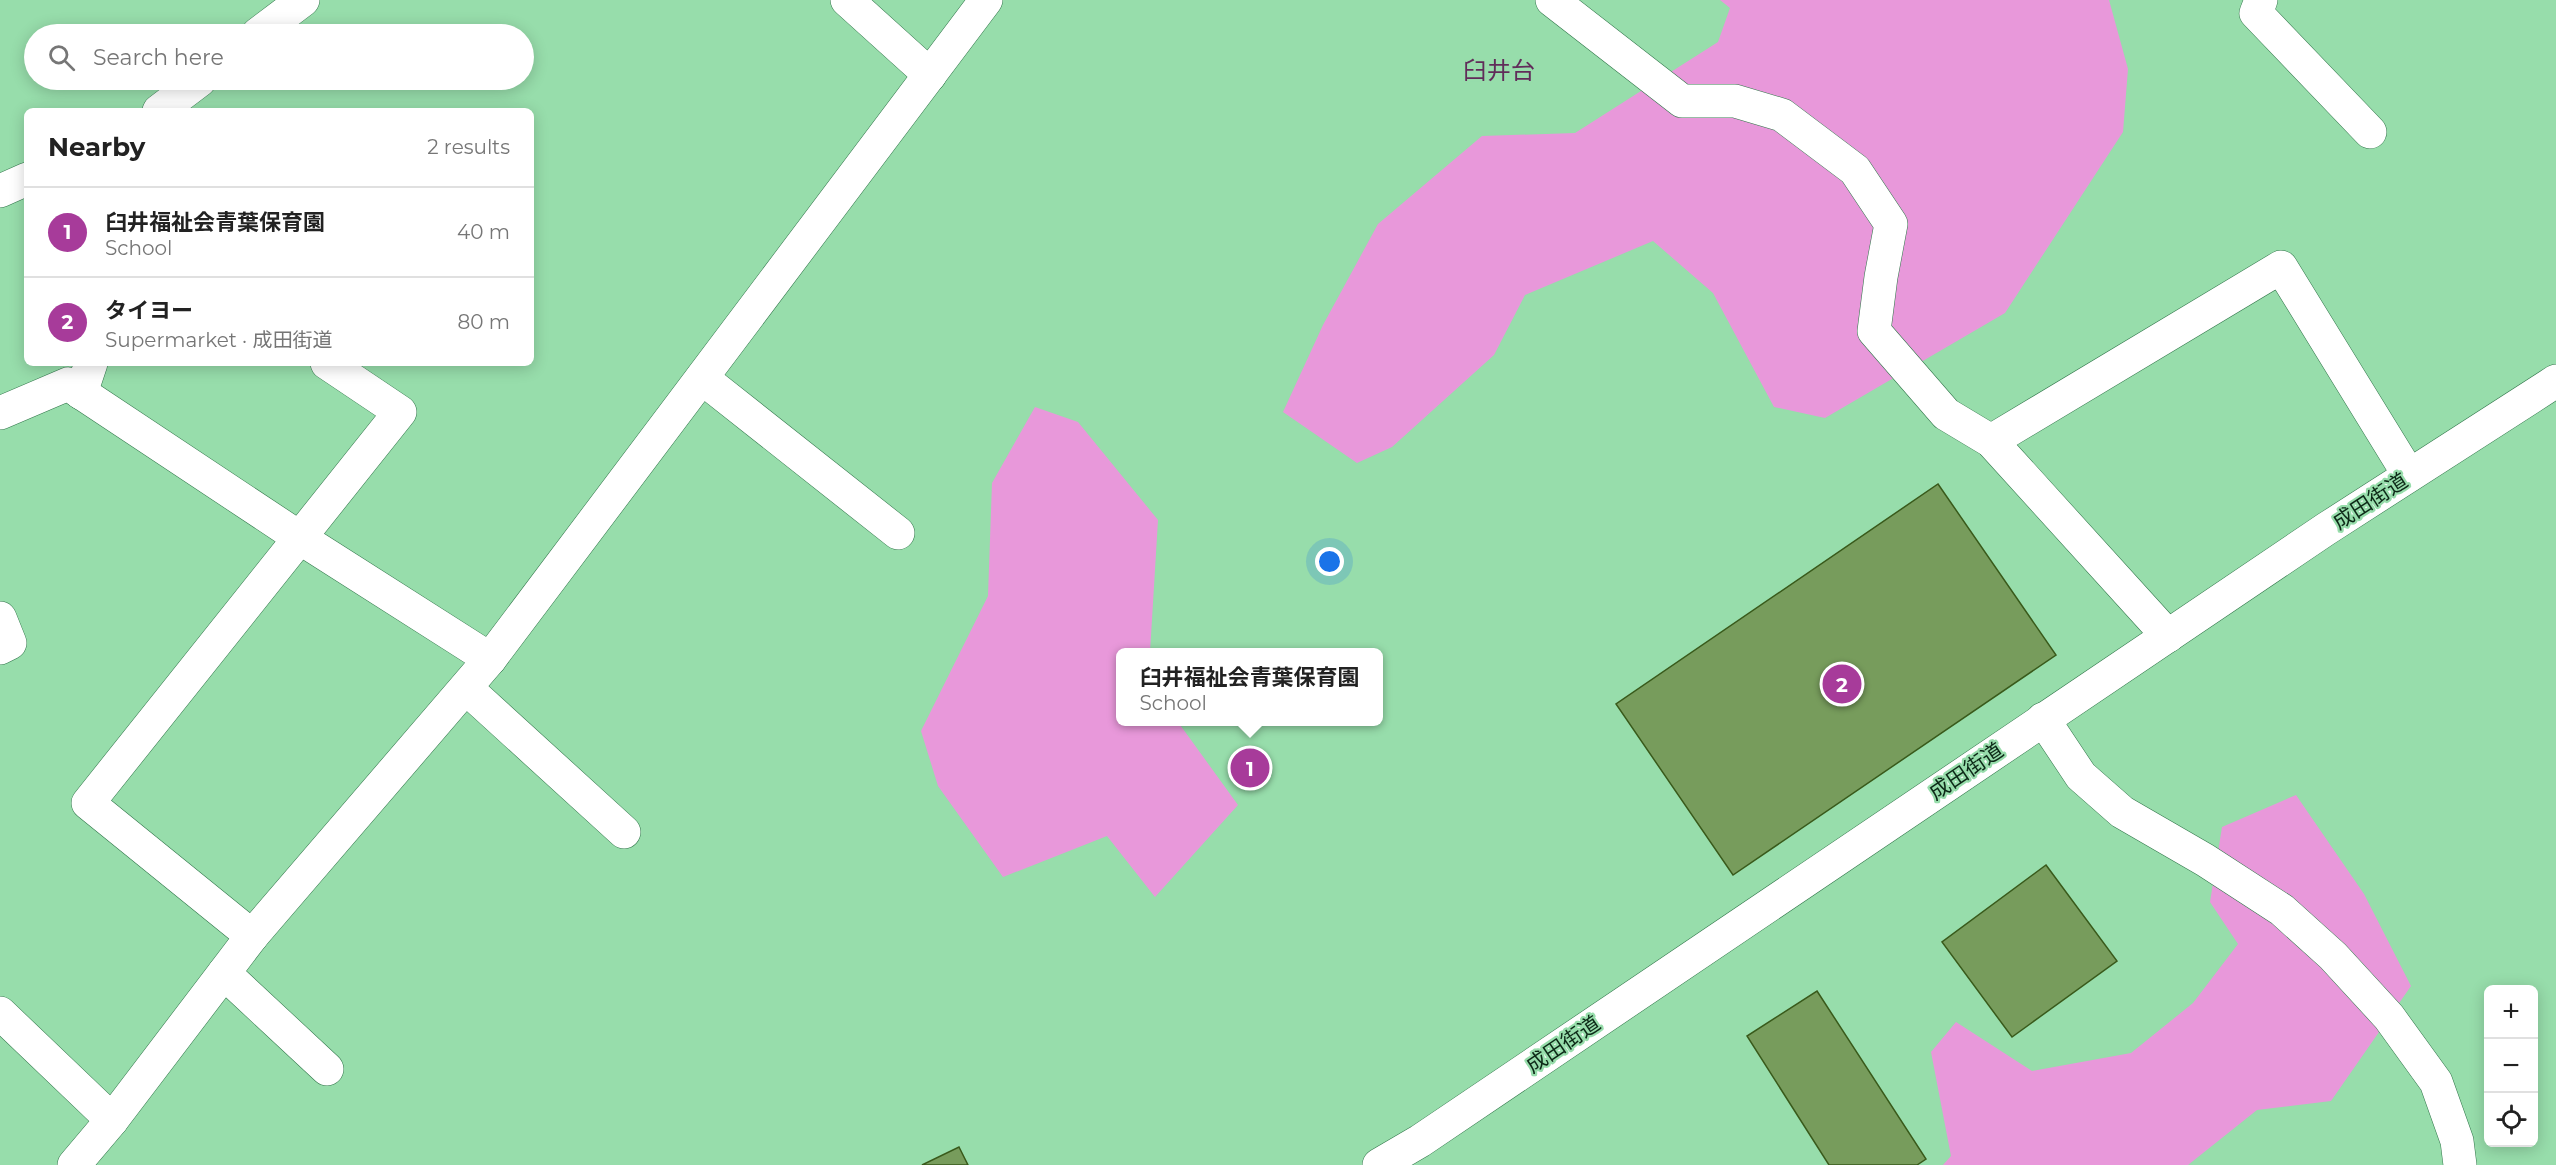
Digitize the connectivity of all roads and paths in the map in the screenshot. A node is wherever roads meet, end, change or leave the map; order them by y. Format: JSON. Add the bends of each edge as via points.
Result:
{"nodes":[{"id":1,"x":303,"y":0,"type":"edge"},
{"id":2,"x":847,"y":0,"type":"edge"},
{"id":3,"x":986,"y":0,"type":"edge"},
{"id":4,"x":1552,"y":0,"type":"edge"},
{"id":5,"x":2261,"y":0,"type":"edge"},
{"id":6,"x":271,"y":24,"type":"edge"},
{"id":7,"x":930,"y":75,"type":"junction"},
{"id":8,"x":187,"y":90,"type":"edge"},
{"id":9,"x":163,"y":108,"type":"edge"},
{"id":10,"x":2370,"y":132,"type":"dead end"},
{"id":11,"x":24,"y":180,"type":"edge"},
{"id":12,"x":0,"y":191,"type":"edge"},
{"id":13,"x":331,"y":366,"type":"edge"},
{"id":14,"x":86,"y":378,"type":"edge"},
{"id":15,"x":702,"y":378,"type":"junction"},
{"id":16,"x":2556,"y":381,"type":"edge"},
{"id":17,"x":0,"y":413,"type":"edge"},
{"id":18,"x":1991,"y":441,"type":"junction"},
{"id":19,"x":2409,"y":475,"type":"junction"},
{"id":20,"x":898,"y":533,"type":"dead end"},
{"id":21,"x":300,"y":538,"type":"junction"},
{"id":22,"x":0,"y":618,"type":"edge"},
{"id":23,"x":2168,"y":636,"type":"junction"},
{"id":24,"x":0,"y":648,"type":"edge"},
{"id":25,"x":490,"y":659,"type":"junction"},
{"id":26,"x":466,"y":687,"type":"junction"},
{"id":27,"x":2043,"y":719,"type":"junction"},
{"id":28,"x":624,"y":832,"type":"dead end"},
{"id":29,"x":252,"y":936,"type":"junction"},
{"id":30,"x":224,"y":973,"type":"junction"},
{"id":31,"x":0,"y":1013,"type":"edge"},
{"id":32,"x":327,"y":1069,"type":"dead end"},
{"id":33,"x":112,"y":1120,"type":"junction"},
{"id":34,"x":74,"y":1165,"type":"edge"},
{"id":35,"x":1378,"y":1165,"type":"edge"},
{"id":36,"x":2460,"y":1165,"type":"edge"}],
"edges":[{"from":1,"to":6,"type":"main road"},
{"from":2,"to":7,"type":"main road"},
{"from":3,"to":7,"type":"main road"},
{"from":4,"to":18,"type":"main road","via":[[1682,101],[1735,101],[1782,115],[1855,170],[1891,224],[1874,330],[1946,414]]},
{"from":5,"to":10,"type":"main road","via":[[2256,13]]},
{"from":7,"to":15,"type":"main road"},
{"from":8,"to":9,"type":"main road"},
{"from":11,"to":12,"type":"main road"},
{"from":13,"to":21,"type":"main road","via":[[400,412]]},
{"from":14,"to":17,"type":"main road"},
{"from":14,"to":21,"type":"main road"},
{"from":15,"to":20,"type":"main road"},
{"from":15,"to":25,"type":"main road"},
{"from":16,"to":19,"type":"main road","name":"成田街道"},
{"from":18,"to":19,"type":"main road","via":[[2281,267]]},
{"from":18,"to":23,"type":"main road"},
{"from":19,"to":23,"type":"main road","name":"成田街道"},
{"from":21,"to":25,"type":"main road"},
{"from":21,"to":29,"type":"main road","via":[[88,802]]},
{"from":22,"to":24,"type":"main road","via":[[10,643]]},
{"from":23,"to":27,"type":"main road","name":"成田街道"},
{"from":25,"to":26,"type":"main road"},
{"from":26,"to":28,"type":"main road"},
{"from":26,"to":29,"type":"main road"},
{"from":27,"to":35,"type":"main road","name":"成田街道","via":[[1420,1141]]},
{"from":27,"to":36,"type":"main road","via":[[2081,776],[2122,812],[2282,910],[2333,956],[2389,1017],[2436,1082],[2457,1141]]},
{"from":29,"to":30,"type":"main road"},
{"from":30,"to":32,"type":"main road"},
{"from":30,"to":33,"type":"main road"},
{"from":31,"to":33,"type":"main road"},
{"from":33,"to":34,"type":"main road"}]}
